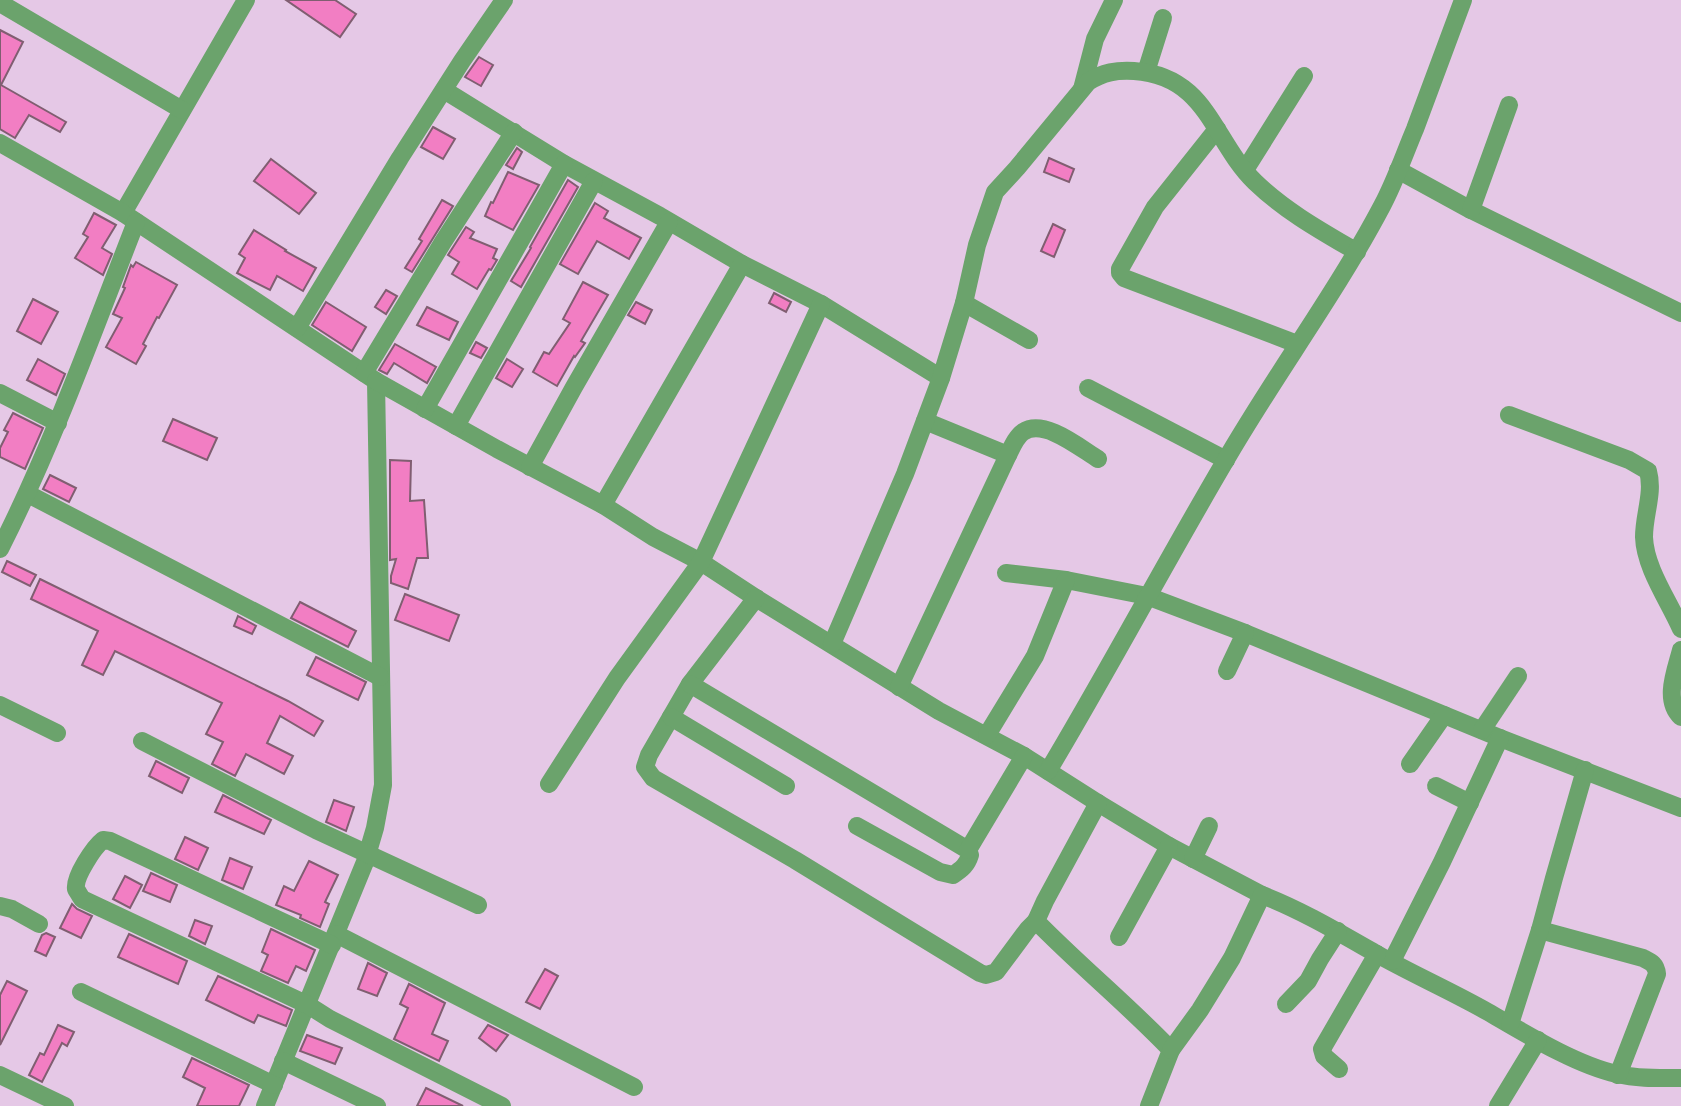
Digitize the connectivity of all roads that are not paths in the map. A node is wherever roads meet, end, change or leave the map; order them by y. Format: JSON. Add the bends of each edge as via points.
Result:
{"nodes":[{"id":1,"x":246,"y":0,"type":"edge"},
{"id":2,"x":504,"y":0,"type":"edge"},
{"id":3,"x":1114,"y":0,"type":"edge"},
{"id":4,"x":1463,"y":0,"type":"edge"},
{"id":5,"x":0,"y":3,"type":"edge"},
{"id":6,"x":1163,"y":18,"type":"dead end"},
{"id":7,"x":1146,"y":72,"type":"junction"},
{"id":8,"x":1304,"y":76,"type":"dead end"},
{"id":9,"x":1082,"y":89,"type":"junction"},
{"id":10,"x":444,"y":90,"type":"junction"},
{"id":11,"x":1509,"y":105,"type":"dead end"},
{"id":12,"x":182,"y":110,"type":"junction"},
{"id":13,"x":1217,"y":129,"type":"junction"},
{"id":14,"x":514,"y":132,"type":"junction"},
{"id":15,"x":0,"y":143,"type":"edge"},
{"id":16,"x":564,"y":164,"type":"junction"},
{"id":17,"x":1245,"y":170,"type":"junction"},
{"id":18,"x":1398,"y":170,"type":"junction"},
{"id":19,"x":594,"y":181,"type":"junction"},
{"id":20,"x":1471,"y":210,"type":"junction"},
{"id":21,"x":130,"y":217,"type":"junction"},
{"id":22,"x":669,"y":222,"type":"junction"},
{"id":23,"x":1357,"y":252,"type":"junction"},
{"id":24,"x":742,"y":264,"type":"junction"},
{"id":25,"x":964,"y":303,"type":"junction"},
{"id":26,"x":821,"y":304,"type":"junction"},
{"id":27,"x":1681,"y":313,"type":"edge"},
{"id":28,"x":297,"y":328,"type":"junction"},
{"id":29,"x":1029,"y":340,"type":"dead end"},
{"id":30,"x":1297,"y":344,"type":"junction"},
{"id":31,"x":370,"y":377,"type":"junction"},
{"id":32,"x":941,"y":378,"type":"junction"},
{"id":33,"x":1087,"y":388,"type":"dead end"},
{"id":34,"x":0,"y":393,"type":"edge"},
{"id":35,"x":425,"y":409,"type":"junction"},
{"id":36,"x":1508,"y":415,"type":"dead end"},
{"id":37,"x":925,"y":421,"type":"junction"},
{"id":38,"x":58,"y":423,"type":"junction"},
{"id":39,"x":456,"y":426,"type":"junction"},
{"id":40,"x":1008,"y":455,"type":"junction"},
{"id":41,"x":1098,"y":459,"type":"dead end"},
{"id":42,"x":1226,"y":460,"type":"junction"},
{"id":43,"x":530,"y":467,"type":"junction"},
{"id":44,"x":28,"y":494,"type":"junction"},
{"id":45,"x":603,"y":506,"type":"junction"},
{"id":46,"x":0,"y":550,"type":"edge"},
{"id":47,"x":701,"y":562,"type":"junction"},
{"id":48,"x":1006,"y":573,"type":"dead end"},
{"id":49,"x":1066,"y":580,"type":"junction"},
{"id":50,"x":1147,"y":596,"type":"junction"},
{"id":51,"x":756,"y":598,"type":"junction"},
{"id":52,"x":1681,"y":629,"type":"edge"},
{"id":53,"x":1245,"y":634,"type":"junction"},
{"id":54,"x":832,"y":644,"type":"junction"},
{"id":55,"x":1681,"y":650,"type":"edge"},
{"id":56,"x":1227,"y":671,"type":"dead end"},
{"id":57,"x":1518,"y":676,"type":"dead end"},
{"id":58,"x":380,"y":677,"type":"junction"},
{"id":59,"x":690,"y":684,"type":"junction"},
{"id":60,"x":899,"y":687,"type":"junction"},
{"id":61,"x":0,"y":705,"type":"edge"},
{"id":62,"x":1444,"y":715,"type":"junction"},
{"id":63,"x":671,"y":717,"type":"junction"},
{"id":64,"x":1681,"y":717,"type":"edge"},
{"id":65,"x":1482,"y":730,"type":"junction"},
{"id":66,"x":57,"y":733,"type":"dead end"},
{"id":67,"x":987,"y":735,"type":"junction"},
{"id":68,"x":1500,"y":738,"type":"junction"},
{"id":69,"x":142,"y":741,"type":"dead end"},
{"id":70,"x":1024,"y":756,"type":"junction"},
{"id":71,"x":1410,"y":764,"type":"dead end"},
{"id":72,"x":1585,"y":770,"type":"junction"},
{"id":73,"x":1048,"y":771,"type":"junction"},
{"id":74,"x":549,"y":785,"type":"dead end"},
{"id":75,"x":786,"y":786,"type":"dead end"},
{"id":76,"x":1436,"y":786,"type":"dead end"},
{"id":77,"x":1098,"y":803,"type":"junction"},
{"id":78,"x":1470,"y":803,"type":"junction"},
{"id":79,"x":1681,"y":808,"type":"edge"},
{"id":80,"x":857,"y":826,"type":"dead end"},
{"id":81,"x":1209,"y":826,"type":"dead end"},
{"id":82,"x":1169,"y":846,"type":"junction"},
{"id":83,"x":968,"y":850,"type":"junction"},
{"id":84,"x":368,"y":854,"type":"junction"},
{"id":85,"x":1193,"y":859,"type":"junction"},
{"id":86,"x":1262,"y":895,"type":"junction"},
{"id":87,"x":478,"y":905,"type":"dead end"},
{"id":88,"x":0,"y":906,"type":"edge"},
{"id":89,"x":1036,"y":921,"type":"junction"},
{"id":90,"x":39,"y":924,"type":"dead end"},
{"id":91,"x":1541,"y":930,"type":"junction"},
{"id":92,"x":1338,"y":931,"type":"junction"},
{"id":93,"x":1119,"y":937,"type":"dead end"},
{"id":94,"x":334,"y":940,"type":"junction"},
{"id":95,"x":1384,"y":958,"type":"junction"},
{"id":96,"x":80,"y":992,"type":"dead end"},
{"id":97,"x":1286,"y":1004,"type":"dead end"},
{"id":98,"x":308,"y":1005,"type":"junction"},
{"id":99,"x":1510,"y":1024,"type":"junction"},
{"id":100,"x":1538,"y":1040,"type":"junction"},
{"id":101,"x":1171,"y":1051,"type":"junction"},
{"id":102,"x":283,"y":1061,"type":"junction"},
{"id":103,"x":1339,"y":1069,"type":"dead end"},
{"id":104,"x":0,"y":1075,"type":"edge"},
{"id":105,"x":1618,"y":1075,"type":"junction"},
{"id":106,"x":1681,"y":1078,"type":"edge"},
{"id":107,"x":274,"y":1086,"type":"junction"},
{"id":108,"x":634,"y":1087,"type":"dead end"},
{"id":109,"x":65,"y":1106,"type":"edge"},
{"id":110,"x":265,"y":1106,"type":"edge"},
{"id":111,"x":377,"y":1106,"type":"edge"},
{"id":112,"x":502,"y":1106,"type":"edge"},
{"id":113,"x":1149,"y":1106,"type":"edge"},
{"id":114,"x":1498,"y":1106,"type":"edge"}],
"edges":[{"from":1,"to":12,"type":"street"},
{"from":2,"to":10,"type":"street"},
{"from":3,"to":9,"type":"street","via":[[1095,39]]},
{"from":4,"to":18,"type":"street"},
{"from":5,"to":12,"type":"street"},
{"from":6,"to":7,"type":"street"},
{"from":7,"to":9,"type":"street","via":[[1111,71]]},
{"from":7,"to":13,"type":"street","via":[[1175,83],[1195,98]]},
{"from":8,"to":17,"type":"street"},
{"from":9,"to":25,"type":"street","via":[[995,192]]},
{"from":10,"to":14,"type":"street"},
{"from":10,"to":28,"type":"street"},
{"from":11,"to":20,"type":"street"},
{"from":12,"to":21,"type":"street"},
{"from":13,"to":17,"type":"street"},
{"from":13,"to":30,"type":"street","via":[[1155,206],[1120,273]]},
{"from":14,"to":16,"type":"street"},
{"from":14,"to":31,"type":"street","via":[[443,242]]},
{"from":15,"to":21,"type":"street"},
{"from":16,"to":19,"type":"street"},
{"from":16,"to":35,"type":"street"},
{"from":17,"to":23,"type":"street","via":[[1286,208]]},
{"from":18,"to":20,"type":"street"},
{"from":18,"to":23,"type":"street"},
{"from":19,"to":22,"type":"street"},
{"from":19,"to":39,"type":"street"},
{"from":20,"to":27,"type":"street"},
{"from":21,"to":28,"type":"street"},
{"from":21,"to":38,"type":"street"},
{"from":22,"to":24,"type":"street"},
{"from":22,"to":43,"type":"street"},
{"from":23,"to":30,"type":"street"},
{"from":24,"to":26,"type":"street"},
{"from":24,"to":45,"type":"street"},
{"from":25,"to":29,"type":"street"},
{"from":25,"to":32,"type":"street"},
{"from":26,"to":32,"type":"street"},
{"from":26,"to":47,"type":"street"},
{"from":28,"to":31,"type":"street"},
{"from":30,"to":42,"type":"street"},
{"from":31,"to":35,"type":"street"},
{"from":31,"to":58,"type":"street"},
{"from":32,"to":37,"type":"street"},
{"from":33,"to":42,"type":"street"},
{"from":34,"to":38,"type":"street"},
{"from":35,"to":39,"type":"street"},
{"from":36,"to":52,"type":"street","via":[[1646,469],[1650,480],[1644,536],[1647,554]]},
{"from":37,"to":40,"type":"street"},
{"from":37,"to":54,"type":"street"},
{"from":38,"to":44,"type":"street"},
{"from":39,"to":43,"type":"street"},
{"from":40,"to":41,"type":"street","via":[[1024,432],[1041,428]]},
{"from":40,"to":60,"type":"street"},
{"from":42,"to":50,"type":"street"},
{"from":43,"to":45,"type":"street"},
{"from":44,"to":46,"type":"street"},
{"from":44,"to":58,"type":"street"},
{"from":45,"to":47,"type":"street"},
{"from":47,"to":51,"type":"street"},
{"from":47,"to":74,"type":"street","via":[[617,678]]},
{"from":48,"to":49,"type":"street"},
{"from":49,"to":50,"type":"street"},
{"from":49,"to":67,"type":"street","via":[[1035,656]]},
{"from":50,"to":53,"type":"street"},
{"from":50,"to":73,"type":"street"},
{"from":51,"to":54,"type":"street"},
{"from":51,"to":59,"type":"street"},
{"from":53,"to":56,"type":"street"},
{"from":53,"to":62,"type":"street"},
{"from":54,"to":60,"type":"street"},
{"from":55,"to":64,"type":"street","via":[[1672,693],[1673,708]]},
{"from":57,"to":65,"type":"street"},
{"from":58,"to":84,"type":"street","via":[[383,785]]},
{"from":59,"to":63,"type":"street"},
{"from":59,"to":83,"type":"street"},
{"from":60,"to":67,"type":"street"},
{"from":61,"to":66,"type":"street"},
{"from":62,"to":65,"type":"street"},
{"from":62,"to":71,"type":"street"},
{"from":63,"to":75,"type":"street"},
{"from":63,"to":89,"type":"street","via":[[645,767],[653,778],[980,972],[996,972]]},
{"from":65,"to":68,"type":"street"},
{"from":67,"to":70,"type":"street"},
{"from":68,"to":72,"type":"street"},
{"from":68,"to":78,"type":"street"},
{"from":69,"to":84,"type":"street"},
{"from":70,"to":73,"type":"street"},
{"from":70,"to":83,"type":"street"},
{"from":72,"to":79,"type":"street"},
{"from":72,"to":91,"type":"street"},
{"from":73,"to":77,"type":"street"},
{"from":76,"to":78,"type":"street"},
{"from":77,"to":82,"type":"street"},
{"from":77,"to":89,"type":"street"},
{"from":78,"to":95,"type":"street"},
{"from":80,"to":83,"type":"street","via":[[953,875],[968,862]]},
{"from":81,"to":85,"type":"street"},
{"from":82,"to":85,"type":"street"},
{"from":82,"to":93,"type":"street"},
{"from":84,"to":87,"type":"street"},
{"from":84,"to":94,"type":"street"},
{"from":85,"to":86,"type":"street"},
{"from":86,"to":92,"type":"street"},
{"from":86,"to":101,"type":"street","via":[[1232,958]]},
{"from":88,"to":90,"type":"street"},
{"from":89,"to":101,"type":"street"},
{"from":91,"to":99,"type":"street"},
{"from":91,"to":105,"type":"street","via":[[1643,958],[1656,968]]},
{"from":92,"to":95,"type":"street"},
{"from":92,"to":97,"type":"street","via":[[1308,981]]},
{"from":94,"to":98,"type":"street"},
{"from":94,"to":98,"type":"street","via":[[110,841],[96,846],[77,880],[76,890],[82,899]]},
{"from":94,"to":108,"type":"street"},
{"from":95,"to":99,"type":"street"},
{"from":95,"to":103,"type":"street","via":[[1322,1049]]},
{"from":96,"to":107,"type":"street"},
{"from":98,"to":102,"type":"street"},
{"from":98,"to":112,"type":"street"},
{"from":99,"to":100,"type":"street"},
{"from":100,"to":105,"type":"street"},
{"from":100,"to":114,"type":"street"},
{"from":101,"to":113,"type":"street"},
{"from":102,"to":107,"type":"street"},
{"from":102,"to":111,"type":"street"},
{"from":104,"to":109,"type":"street"},
{"from":105,"to":106,"type":"street"},
{"from":107,"to":110,"type":"street"}]}
